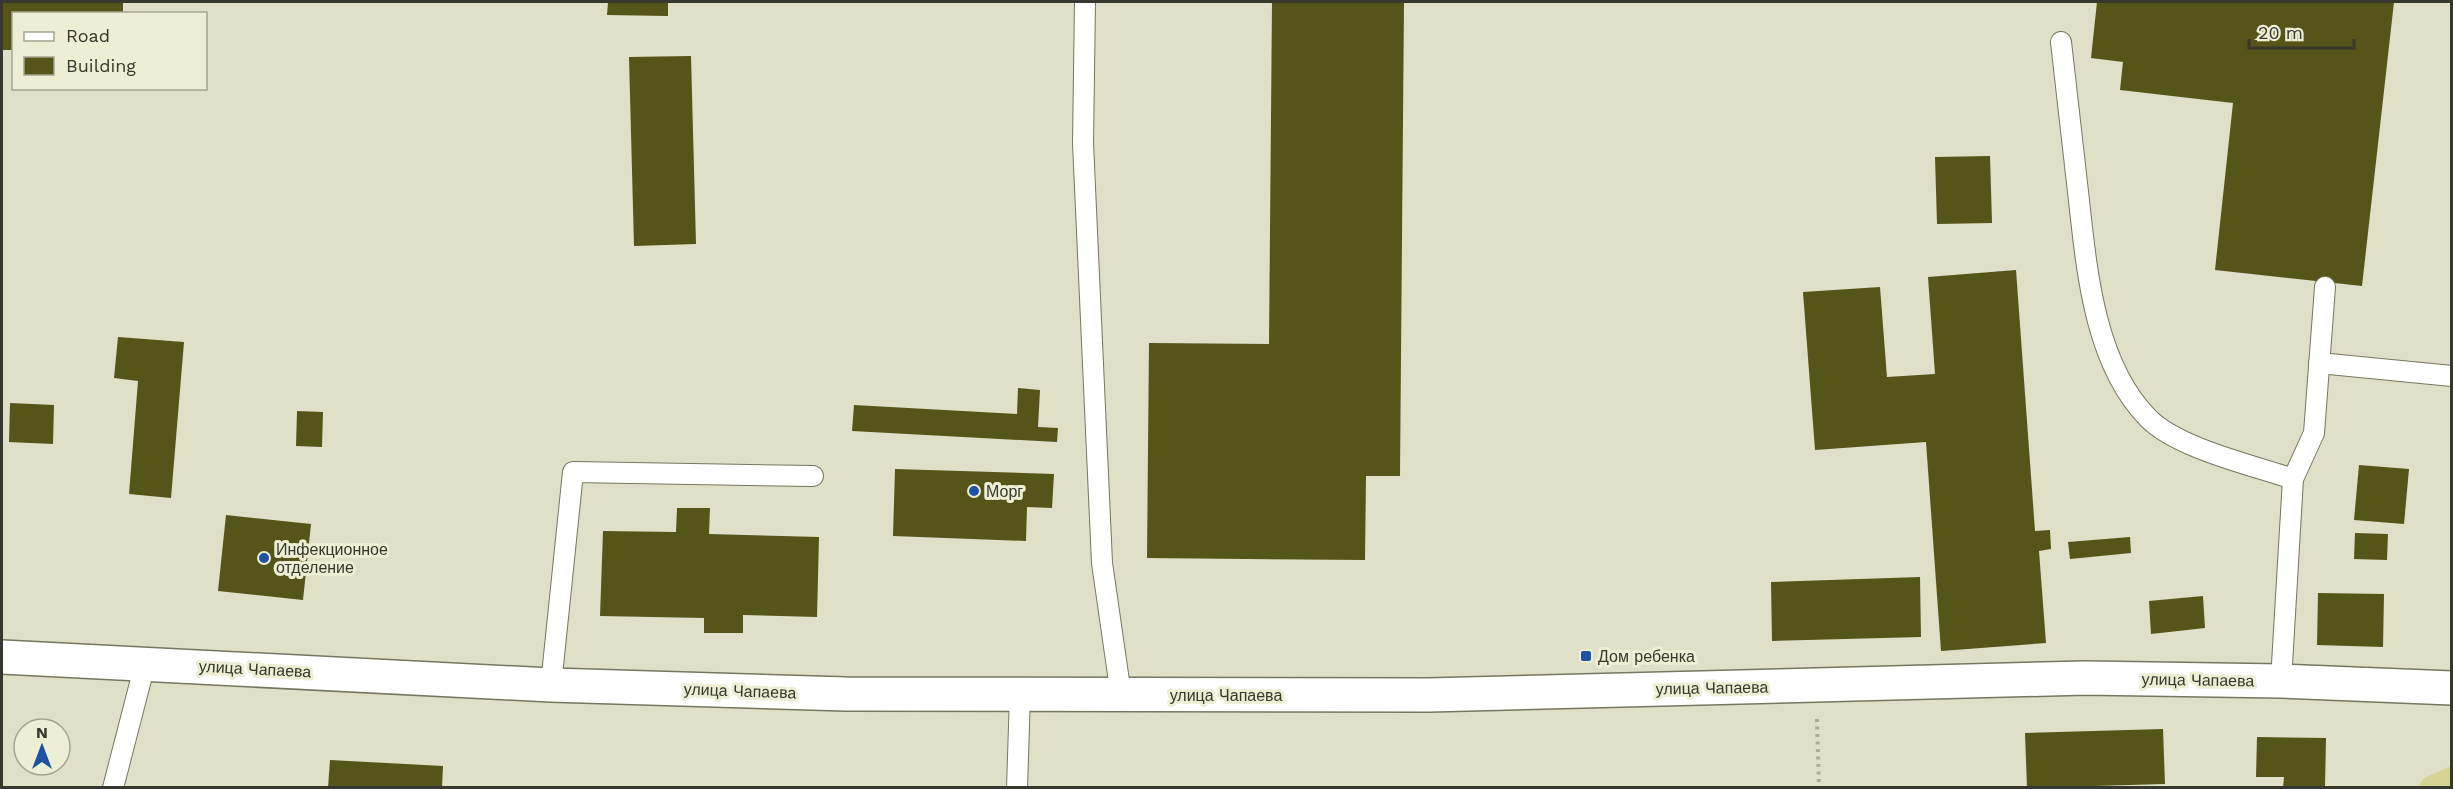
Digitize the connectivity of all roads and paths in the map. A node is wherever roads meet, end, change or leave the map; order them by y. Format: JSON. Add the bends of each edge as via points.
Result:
{"nodes":[{"id":1,"x":1085,"y":2,"type":"edge"},
{"id":2,"x":2061,"y":42,"type":"dead end"},
{"id":3,"x":2325,"y":287,"type":"dead end"},
{"id":4,"x":2319,"y":363,"type":"junction"},
{"id":5,"x":2451,"y":376,"type":"edge"},
{"id":6,"x":813,"y":476,"type":"dead end"},
{"id":7,"x":2293,"y":479,"type":"junction"},
{"id":8,"x":2,"y":657,"type":"edge"},
{"id":9,"x":145,"y":664,"type":"junction"},
{"id":10,"x":2281,"y":681,"type":"junction"},
{"id":11,"x":551,"y":685,"type":"junction"},
{"id":12,"x":1815,"y":685,"type":"junction"},
{"id":13,"x":2451,"y":688,"type":"edge"},
{"id":14,"x":1020,"y":695,"type":"junction"},
{"id":15,"x":1121,"y":695,"type":"junction"},
{"id":16,"x":114,"y":788,"type":"edge"},
{"id":17,"x":1017,"y":788,"type":"edge"},
{"id":18,"x":1819,"y":788,"type":"edge"}],
"edges":[{"from":1,"to":15,"type":"lane","via":[[1083,142],[1102,563]]},
{"from":2,"to":7,"type":"lane","via":[[2085,253],[2102,338],[2120,382],[2148,419],[2182,442]]},
{"from":3,"to":4,"type":"lane"},
{"from":4,"to":5,"type":"lane"},
{"from":4,"to":7,"type":"lane","via":[[2314,434]]},
{"from":6,"to":11,"type":"lane","via":[[573,472]]},
{"from":7,"to":10,"type":"lane"},
{"from":8,"to":9,"type":"main road","name":"улица Чапаева"},
{"from":9,"to":11,"type":"main road","name":"улица Чапаева"},
{"from":9,"to":16,"type":"lane"},
{"from":10,"to":12,"type":"main road","name":"улица Чапаева","via":[[2085,678]]},
{"from":10,"to":13,"type":"main road","name":"улица Чапаева"},
{"from":11,"to":14,"type":"main road","name":"улица Чапаева"},
{"from":12,"to":15,"type":"main road","name":"улица Чапаева","via":[[1429,695]]},
{"from":12,"to":18,"type":"path"},
{"from":14,"to":15,"type":"main road","name":"улица Чапаева"},
{"from":14,"to":17,"type":"lane"}]}
